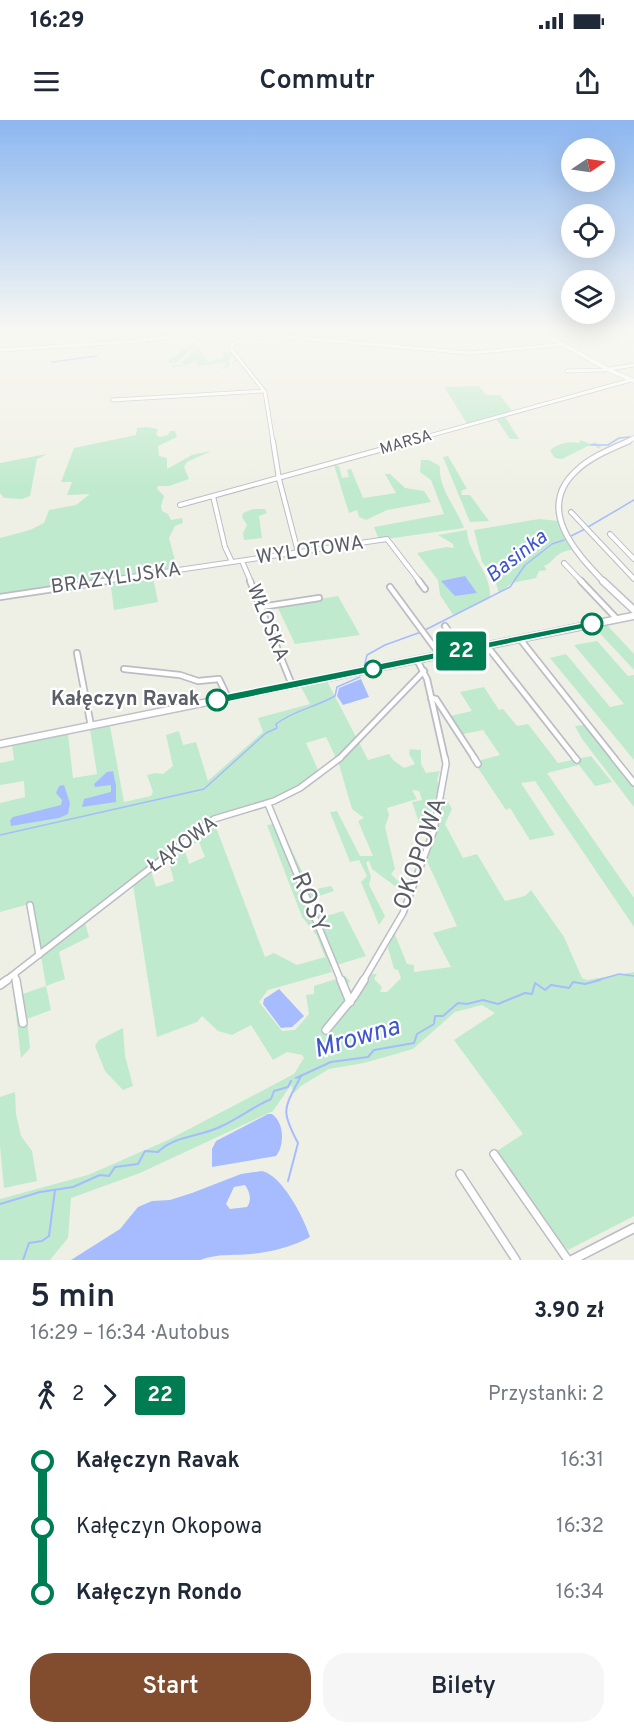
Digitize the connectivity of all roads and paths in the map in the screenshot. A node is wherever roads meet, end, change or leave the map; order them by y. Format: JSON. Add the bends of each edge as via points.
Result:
{"nodes":[{"id":1,"x":257,"y":383,"type":"edge"},
{"id":2,"x":625,"y":383,"type":"edge"},
{"id":3,"x":263,"y":391,"type":"junction"},
{"id":4,"x":112,"y":400,"type":"dead end"},
{"id":5,"x":634,"y":438,"type":"edge"},
{"id":6,"x":279,"y":479,"type":"junction"},
{"id":7,"x":213,"y":496,"type":"junction"},
{"id":8,"x":180,"y":505,"type":"dead end"},
{"id":9,"x":571,"y":512,"type":"dead end"},
{"id":10,"x":610,"y":534,"type":"dead end"},
{"id":11,"x":298,"y":552,"type":"junction"},
{"id":12,"x":634,"y":559,"type":"edge"},
{"id":13,"x":242,"y":561,"type":"junction"},
{"id":14,"x":232,"y":562,"type":"junction"},
{"id":15,"x":564,"y":563,"type":"dead end"},
{"id":16,"x":634,"y":579,"type":"edge"},
{"id":17,"x":390,"y":586,"type":"dead end"},
{"id":18,"x":425,"y":589,"type":"dead end"},
{"id":19,"x":0,"y":597,"type":"edge"},
{"id":20,"x":319,"y":598,"type":"dead end"},
{"id":21,"x":626,"y":603,"type":"junction"},
{"id":22,"x":261,"y":607,"type":"junction"},
{"id":23,"x":634,"y":615,"type":"edge"},
{"id":24,"x":617,"y":619,"type":"junction"},
{"id":25,"x":600,"y":623,"type":"junction"},
{"id":26,"x":445,"y":626,"type":"dead end"},
{"id":27,"x":520,"y":639,"type":"junction"},
{"id":28,"x":487,"y":646,"type":"junction"},
{"id":29,"x":463,"y":651,"type":"junction"},
{"id":30,"x":77,"y":653,"type":"dead end"},
{"id":31,"x":440,"y":655,"type":"junction"},
{"id":32,"x":417,"y":660,"type":"junction"},
{"id":33,"x":124,"y":669,"type":"dead end"},
{"id":34,"x":424,"y":671,"type":"junction"},
{"id":35,"x":292,"y":685,"type":"junction"},
{"id":36,"x":228,"y":698,"type":"junction"},
{"id":37,"x":431,"y":698,"type":"junction"},
{"id":38,"x":91,"y":726,"type":"junction"},
{"id":39,"x":0,"y":744,"type":"edge"},
{"id":40,"x":577,"y":760,"type":"dead end"},
{"id":41,"x":478,"y":764,"type":"dead end"},
{"id":42,"x":634,"y":783,"type":"edge"},
{"id":43,"x":268,"y":804,"type":"junction"},
{"id":44,"x":30,"y":905,"type":"dead end"},
{"id":45,"x":39,"y":955,"type":"junction"},
{"id":46,"x":15,"y":975,"type":"junction"},
{"id":47,"x":0,"y":986,"type":"edge"},
{"id":48,"x":350,"y":1002,"type":"junction"},
{"id":49,"x":22,"y":1023,"type":"dead end"},
{"id":50,"x":326,"y":1030,"type":"dead end"},
{"id":51,"x":494,"y":1154,"type":"dead end"},
{"id":52,"x":460,"y":1174,"type":"dead end"},
{"id":53,"x":634,"y":1228,"type":"edge"},
{"id":54,"x":516,"y":1260,"type":"edge"},
{"id":55,"x":570,"y":1260,"type":"edge"}],
"edges":[{"from":1,"to":3,"type":"street"},
{"from":2,"to":6,"type":"street","name":"MARSA"},
{"from":3,"to":4,"type":"street"},
{"from":3,"to":6,"type":"street"},
{"from":5,"to":21,"type":"main road","via":[[577,470],[566,482],[558,501],[560,522],[571,543]]},
{"from":6,"to":7,"type":"street","name":"MARSA"},
{"from":6,"to":11,"type":"street"},
{"from":7,"to":8,"type":"street","name":"MARSA"},
{"from":7,"to":14,"type":"street"},
{"from":9,"to":16,"type":"street"},
{"from":10,"to":12,"type":"street"},
{"from":11,"to":13,"type":"street","name":"WYLOTOWA"},
{"from":11,"to":18,"type":"street","name":"WYLOTOWA","via":[[387,539]]},
{"from":13,"to":14,"type":"street","name":"WYLOTOWA"},
{"from":13,"to":22,"type":"street","name":"WŁOSKA"},
{"from":14,"to":19,"type":"street","name":"BRAZYLIJSKA"},
{"from":15,"to":24,"type":"street"},
{"from":17,"to":31,"type":"street"},
{"from":20,"to":22,"type":"street"},
{"from":21,"to":23,"type":"main road"},
{"from":21,"to":24,"type":"main road","via":[[629,615]]},
{"from":22,"to":35,"type":"street","name":"WŁOSKA"},
{"from":23,"to":24,"type":"main road"},
{"from":23,"to":25,"type":"main road"},
{"from":24,"to":25,"type":"main road"},
{"from":25,"to":27,"type":"main road"},
{"from":26,"to":29,"type":"street"},
{"from":27,"to":28,"type":"main road"},
{"from":27,"to":42,"type":"street"},
{"from":28,"to":29,"type":"main road"},
{"from":28,"to":40,"type":"street"},
{"from":29,"to":31,"type":"main road"},
{"from":30,"to":38,"type":"street"},
{"from":31,"to":32,"type":"main road"},
{"from":32,"to":34,"type":"street","name":"OKOPOWA"},
{"from":32,"to":35,"type":"main road"},
{"from":33,"to":36,"type":"street","via":[[180,675],[198,681],[219,679]]},
{"from":34,"to":37,"type":"street","name":"OKOPOWA"},
{"from":34,"to":43,"type":"street","name":"ŁĄKOWA","via":[[339,759],[300,788]]},
{"from":35,"to":36,"type":"main road"},
{"from":36,"to":38,"type":"main road"},
{"from":37,"to":41,"type":"street","via":[[436,699]]},
{"from":37,"to":48,"type":"street","name":"OKOPOWA","via":[[446,774],[434,830],[403,913]]},
{"from":38,"to":39,"type":"main road"},
{"from":43,"to":45,"type":"street","name":"ŁĄKOWA","via":[[214,819]]},
{"from":43,"to":48,"type":"street","name":"ROSY"},
{"from":44,"to":45,"type":"street"},
{"from":45,"to":46,"type":"street","name":"ŁĄKOWA"},
{"from":46,"to":47,"type":"street","name":"ŁĄKOWA"},
{"from":46,"to":49,"type":"street"},
{"from":48,"to":50,"type":"street","name":"OKOPOWA"},
{"from":51,"to":55,"type":"street"},
{"from":52,"to":54,"type":"street"},
{"from":53,"to":55,"type":"street"}]}
